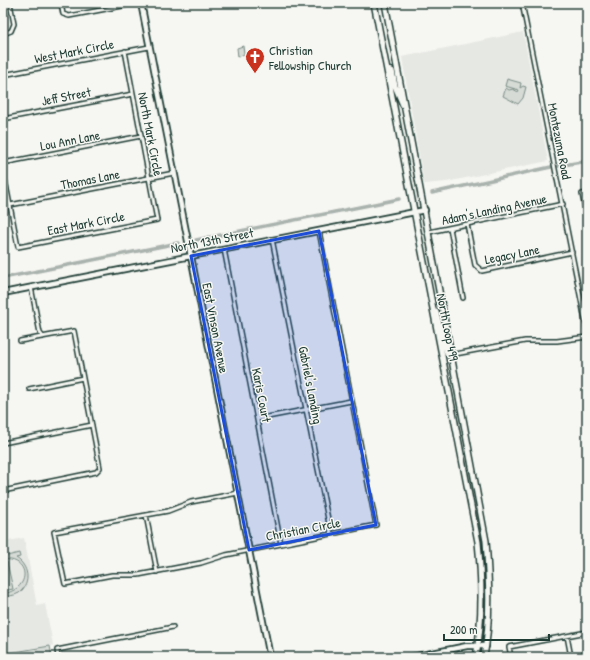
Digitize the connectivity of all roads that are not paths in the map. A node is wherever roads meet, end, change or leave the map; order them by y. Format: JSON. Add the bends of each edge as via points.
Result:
{"nodes":[{"id":1,"x":10,"y":3,"type":"edge"},
{"id":2,"x":61,"y":3,"type":"edge"},
{"id":3,"x":112,"y":3,"type":"edge"},
{"id":4,"x":140,"y":3,"type":"edge"},
{"id":5,"x":374,"y":3,"type":"edge"},
{"id":6,"x":385,"y":3,"type":"edge"},
{"id":7,"x":522,"y":3,"type":"edge"},
{"id":8,"x":113,"y":8,"type":"junction"},
{"id":9,"x":3,"y":34,"type":"edge"},
{"id":10,"x":149,"y":46,"type":"junction"},
{"id":11,"x":124,"y":51,"type":"junction"},
{"id":12,"x":387,"y":70,"type":"junction"},
{"id":13,"x":3,"y":75,"type":"edge"},
{"id":14,"x":133,"y":94,"type":"junction"},
{"id":15,"x":406,"y":109,"type":"junction"},
{"id":16,"x":3,"y":119,"type":"edge"},
{"id":17,"x":141,"y":136,"type":"junction"},
{"id":18,"x":3,"y":163,"type":"edge"},
{"id":19,"x":3,"y":169,"type":"edge"},
{"id":20,"x":174,"y":173,"type":"junction"},
{"id":21,"x":149,"y":178,"type":"junction"},
{"id":22,"x":587,"y":193,"type":"edge"},
{"id":23,"x":563,"y":204,"type":"junction"},
{"id":24,"x":10,"y":205,"type":"junction"},
{"id":25,"x":425,"y":210,"type":"junction"},
{"id":26,"x":414,"y":212,"type":"junction"},
{"id":27,"x":587,"y":218,"type":"edge"},
{"id":28,"x":158,"y":220,"type":"joint"},
{"id":29,"x":467,"y":224,"type":"junction"},
{"id":30,"x":450,"y":228,"type":"junction"},
{"id":31,"x":319,"y":230,"type":"junction"},
{"id":32,"x":429,"y":232,"type":"junction"},
{"id":33,"x":272,"y":240,"type":"junction"},
{"id":34,"x":224,"y":249,"type":"junction"},
{"id":35,"x":572,"y":252,"type":"junction"},
{"id":36,"x":191,"y":256,"type":"junction"},
{"id":37,"x":30,"y":287,"type":"junction"},
{"id":38,"x":3,"y":293,"type":"edge"},
{"id":39,"x":463,"y":298,"type":"dead end"},
{"id":40,"x":431,"y":300,"type":"junction"},
{"id":41,"x":587,"y":330,"type":"edge"},
{"id":42,"x":587,"y":336,"type":"edge"},
{"id":43,"x":42,"y":337,"type":"junction"},
{"id":44,"x":20,"y":342,"type":"dead end"},
{"id":45,"x":450,"y":355,"type":"junction"},
{"id":46,"x":83,"y":378,"type":"junction"},
{"id":47,"x":29,"y":389,"type":"dead end"},
{"id":48,"x":351,"y":401,"type":"junction"},
{"id":49,"x":306,"y":410,"type":"junction"},
{"id":50,"x":257,"y":419,"type":"junction"},
{"id":51,"x":92,"y":425,"type":"junction"},
{"id":52,"x":3,"y":443,"type":"edge"},
{"id":53,"x":3,"y":491,"type":"edge"},
{"id":54,"x":238,"y":493,"type":"junction"},
{"id":55,"x":146,"y":515,"type":"junction"},
{"id":56,"x":331,"y":534,"type":"junction"},
{"id":57,"x":281,"y":544,"type":"junction"},
{"id":58,"x":249,"y":550,"type":"junction"},
{"id":59,"x":157,"y":572,"type":"junction"},
{"id":60,"x":173,"y":626,"type":"dead end"},
{"id":61,"x":587,"y":632,"type":"edge"},
{"id":62,"x":567,"y":636,"type":"junction"},
{"id":63,"x":478,"y":645,"type":"junction"},
{"id":64,"x":486,"y":646,"type":"junction"},
{"id":65,"x":58,"y":657,"type":"edge"},
{"id":66,"x":270,"y":657,"type":"edge"},
{"id":67,"x":412,"y":657,"type":"edge"},
{"id":68,"x":476,"y":657,"type":"edge"},
{"id":69,"x":484,"y":657,"type":"edge"},
{"id":70,"x":511,"y":657,"type":"edge"},
{"id":71,"x":571,"y":657,"type":"edge"}],
"edges":[{"from":1,"to":9,"type":"street","via":[[14,24],[8,33]]},
{"from":2,"to":8,"type":"street","via":[[63,14],[69,16]]},
{"from":3,"to":8,"type":"street"},
{"from":4,"to":8,"type":"street"},
{"from":4,"to":10,"type":"street","name":"East Vinson Avenue"},
{"from":5,"to":12,"type":"main road","name":"North Loop 499"},
{"from":6,"to":15,"type":"main road","name":"North Loop 499"},
{"from":7,"to":23,"type":"street","name":"Montezuma Road"},
{"from":10,"to":11,"type":"street","name":"West Mark Circle"},
{"from":10,"to":20,"type":"street","name":"East Vinson Avenue"},
{"from":11,"to":13,"type":"street","name":"West Mark Circle"},
{"from":11,"to":14,"type":"street","name":"North Mark Circle"},
{"from":12,"to":15,"type":"main road","via":[[392,71]]},
{"from":12,"to":26,"type":"main road","name":"North Loop 499"},
{"from":14,"to":16,"type":"street","name":"Jeff Street"},
{"from":14,"to":17,"type":"street","name":"North Mark Circle"},
{"from":15,"to":25,"type":"main road","name":"North Loop 499"},
{"from":17,"to":18,"type":"street","name":"Lou Ann Lane"},
{"from":17,"to":21,"type":"street","name":"North Mark Circle"},
{"from":19,"to":24,"type":"street"},
{"from":20,"to":21,"type":"street","name":"Thomas Lane"},
{"from":20,"to":36,"type":"street","name":"East Vinson Avenue"},
{"from":21,"to":24,"type":"street","name":"Thomas Lane"},
{"from":21,"to":28,"type":"street","name":"North Mark Circle"},
{"from":22,"to":27,"type":"street","via":[[582,194]]},
{"from":23,"to":29,"type":"street","name":"Adam's Landing Avenue"},
{"from":23,"to":35,"type":"street","name":"Montezuma Road"},
{"from":24,"to":28,"type":"street","name":"East Mark Circle","via":[[18,247]]},
{"from":25,"to":26,"type":"street","name":"North 13th Street"},
{"from":25,"to":32,"type":"main road","name":"North Loop 499"},
{"from":26,"to":31,"type":"street","name":"North 13th Street"},
{"from":26,"to":40,"type":"main road","name":"North Loop 499"},
{"from":29,"to":30,"type":"street","name":"Adam's Landing Avenue"},
{"from":29,"to":35,"type":"street","name":"Legacy Lane","via":[[475,264],[482,271]]},
{"from":30,"to":32,"type":"street","name":"Adam's Landing Avenue"},
{"from":30,"to":39,"type":"street"},
{"from":31,"to":33,"type":"street","name":"North 13th Street"},
{"from":31,"to":48,"type":"street","name":"Christian Circle"},
{"from":32,"to":45,"type":"main road","name":"North Loop 499"},
{"from":33,"to":34,"type":"street","name":"North 13th Street"},
{"from":33,"to":49,"type":"street","name":"Gabriel's Landing"},
{"from":34,"to":36,"type":"street","name":"North 13th Street"},
{"from":34,"to":50,"type":"street","name":"Karis Court"},
{"from":35,"to":41,"type":"street","name":"Montezuma Road"},
{"from":36,"to":37,"type":"street","name":"North 13th Street"},
{"from":36,"to":54,"type":"street","name":"East Vinson Avenue"},
{"from":37,"to":38,"type":"street","name":"North 13th Street"},
{"from":37,"to":43,"type":"street"},
{"from":40,"to":45,"type":"main road","via":[[439,318],[447,353]]},
{"from":40,"to":63,"type":"main road","name":"North Loop 499","via":[[478,542],[482,604]]},
{"from":42,"to":45,"type":"street","via":[[557,342],[525,341]]},
{"from":43,"to":44,"type":"street"},
{"from":43,"to":46,"type":"street","via":[[74,331]]},
{"from":45,"to":64,"type":"main road","name":"North Loop 499","via":[[486,541],[489,604]]},
{"from":46,"to":47,"type":"street"},
{"from":46,"to":51,"type":"street"},
{"from":48,"to":49,"type":"street"},
{"from":48,"to":56,"type":"street","name":"Christian Circle","via":[[376,525]]},
{"from":49,"to":50,"type":"street"},
{"from":49,"to":56,"type":"street","name":"Gabriel's Landing"},
{"from":50,"to":57,"type":"street","name":"Karis Court"},
{"from":51,"to":52,"type":"street"},
{"from":51,"to":53,"type":"street","via":[[100,463],[98,472]]},
{"from":54,"to":55,"type":"street","via":[[191,502],[174,509]]},
{"from":54,"to":58,"type":"street","name":"East Vinson Avenue"},
{"from":55,"to":59,"type":"street"},
{"from":55,"to":59,"type":"street","name":"Christian Circle","via":[[54,532],[65,584],[112,575]]},
{"from":56,"to":57,"type":"street","name":"Christian Circle"},
{"from":57,"to":58,"type":"street","name":"Christian Circle"},
{"from":58,"to":59,"type":"street","name":"Christian Circle"},
{"from":58,"to":66,"type":"street","name":"East Vinson Avenue"},
{"from":60,"to":65,"type":"street","via":[[56,650]]},
{"from":61,"to":62,"type":"street"},
{"from":62,"to":70,"type":"street","via":[[509,647]]},
{"from":62,"to":71,"type":"street"},
{"from":63,"to":64,"type":"street"},
{"from":63,"to":67,"type":"street"},
{"from":63,"to":68,"type":"main road","name":"North Loop 499"},
{"from":64,"to":69,"type":"main road","name":"North Loop 499"}]}
